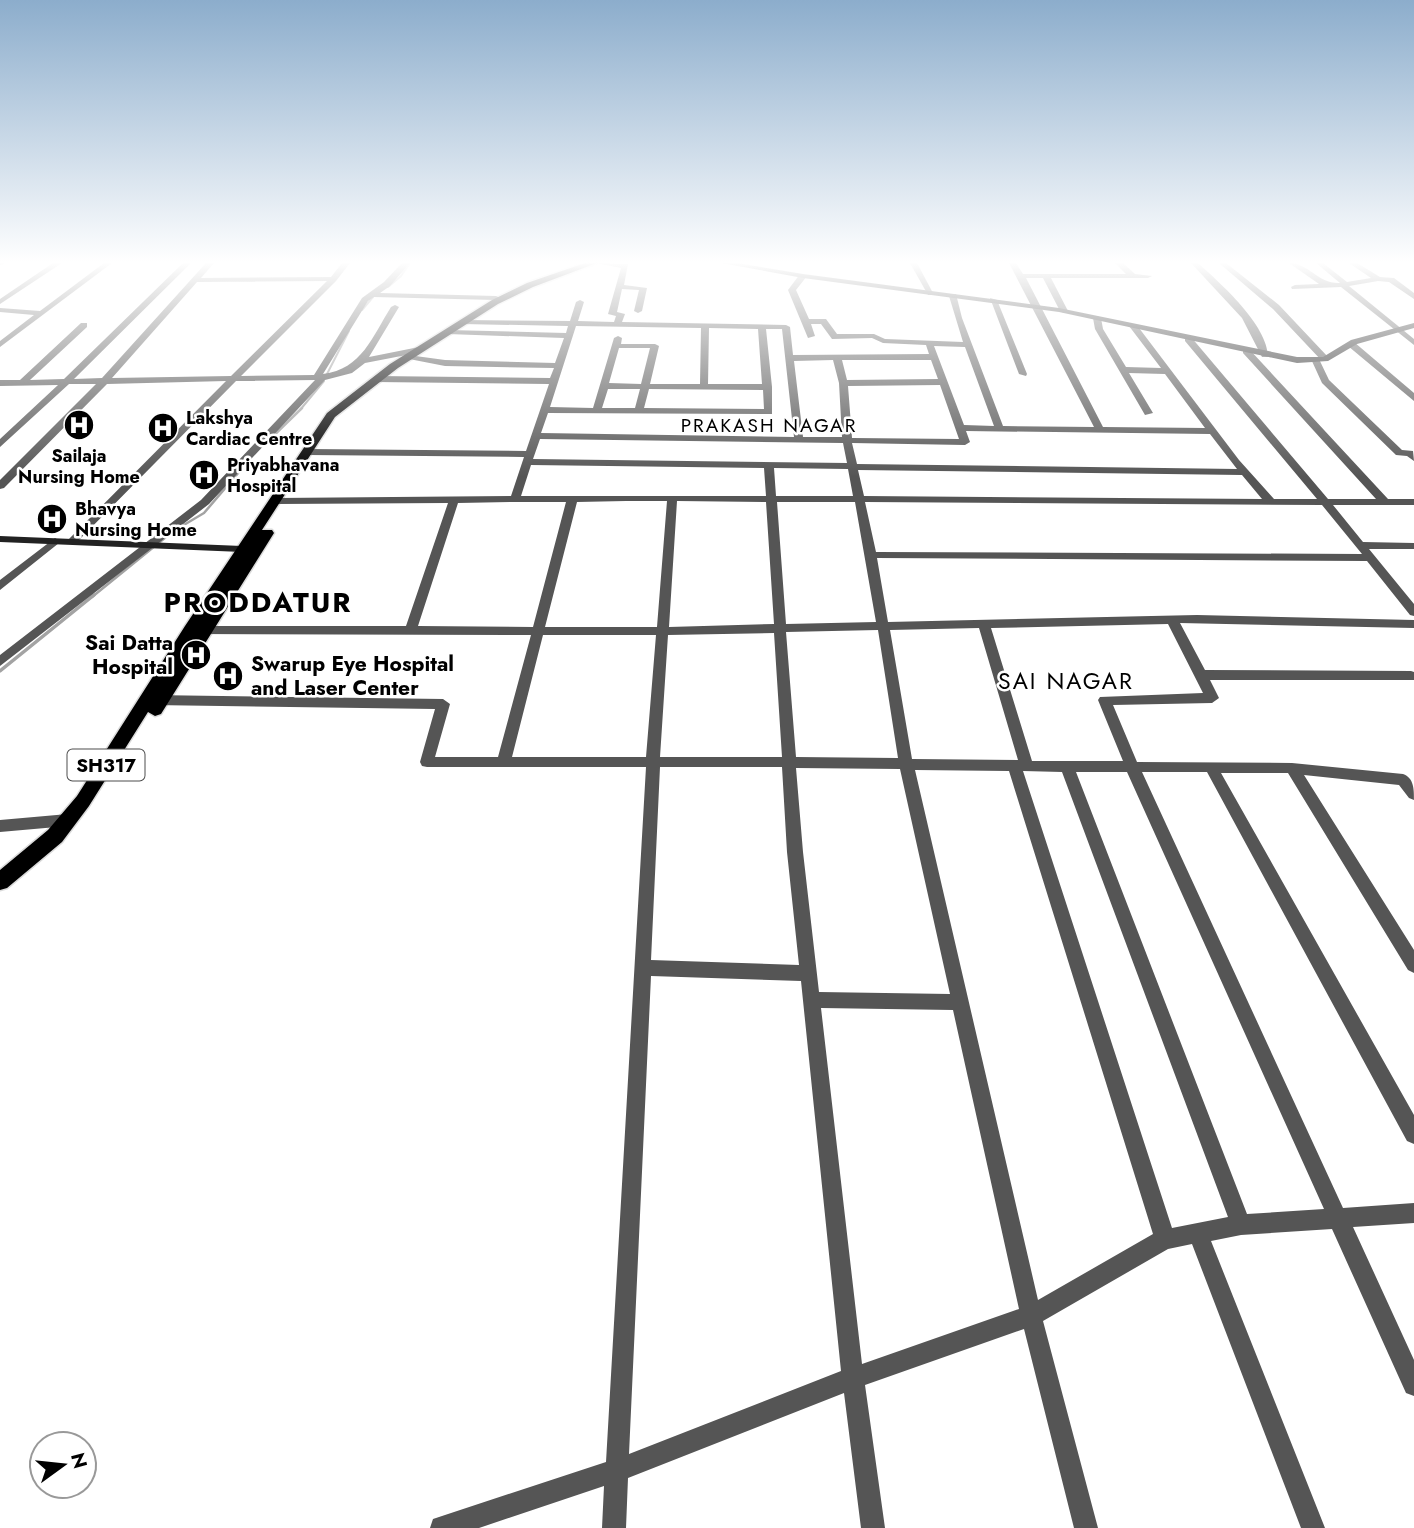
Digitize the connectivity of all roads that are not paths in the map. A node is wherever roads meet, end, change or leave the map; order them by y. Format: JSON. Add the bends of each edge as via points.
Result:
{"nodes":[{"id":1,"x":75,"y":334,"type":"edge"},
{"id":2,"x":113,"y":334,"type":"edge"},
{"id":3,"x":146,"y":334,"type":"edge"},
{"id":4,"x":278,"y":334,"type":"edge"},
{"id":5,"x":345,"y":334,"type":"edge"},
{"id":6,"x":378,"y":334,"type":"edge"},
{"id":7,"x":447,"y":334,"type":"edge"},
{"id":8,"x":553,"y":334,"type":"edge"},
{"id":9,"x":618,"y":334,"type":"edge"},
{"id":10,"x":705,"y":334,"type":"edge"},
{"id":11,"x":763,"y":334,"type":"edge"},
{"id":12,"x":787,"y":334,"type":"edge"},
{"id":13,"x":833,"y":334,"type":"edge"},
{"id":14,"x":965,"y":334,"type":"edge"},
{"id":15,"x":1007,"y":334,"type":"edge"},
{"id":16,"x":1052,"y":334,"type":"edge"},
{"id":17,"x":1103,"y":334,"type":"edge"},
{"id":18,"x":1139,"y":334,"type":"edge"},
{"id":19,"x":1168,"y":334,"type":"edge"},
{"id":20,"x":1258,"y":334,"type":"edge"},
{"id":21,"x":1299,"y":334,"type":"edge"},
{"id":22,"x":1381,"y":334,"type":"edge"},
{"id":23,"x":570,"y":336,"type":"joint"},
{"id":24,"x":1188,"y":339,"type":"junction"},
{"id":25,"x":1351,"y":344,"type":"junction"},
{"id":26,"x":930,"y":345,"type":"junction"},
{"id":27,"x":969,"y":345,"type":"junction"},
{"id":28,"x":616,"y":346,"type":"junction"},
{"id":29,"x":1246,"y":351,"type":"junction"},
{"id":30,"x":415,"y":355,"type":"junction"},
{"id":31,"x":1265,"y":355,"type":"junction"},
{"id":32,"x":934,"y":357,"type":"junction"},
{"id":33,"x":791,"y":358,"type":"junction"},
{"id":34,"x":837,"y":359,"type":"junction"},
{"id":35,"x":1320,"y":359,"type":"junction"},
{"id":36,"x":362,"y":361,"type":"junction"},
{"id":37,"x":560,"y":366,"type":"junction"},
{"id":38,"x":1123,"y":370,"type":"junction"},
{"id":39,"x":1166,"y":371,"type":"junction"},
{"id":40,"x":1023,"y":374,"type":"dead end"},
{"id":41,"x":320,"y":377,"type":"junction"},
{"id":42,"x":233,"y":379,"type":"junction"},
{"id":43,"x":380,"y":379,"type":"junction"},
{"id":44,"x":104,"y":381,"type":"junction"},
{"id":45,"x":555,"y":381,"type":"junction"},
{"id":46,"x":23,"y":382,"type":"junction"},
{"id":47,"x":68,"y":382,"type":"junction"},
{"id":48,"x":943,"y":382,"type":"junction"},
{"id":49,"x":0,"y":383,"type":"edge"},
{"id":50,"x":843,"y":383,"type":"junction"},
{"id":51,"x":604,"y":386,"type":"junction"},
{"id":52,"x":644,"y":386,"type":"junction"},
{"id":53,"x":704,"y":387,"type":"junction"},
{"id":54,"x":768,"y":387,"type":"junction"},
{"id":55,"x":1414,"y":398,"type":"edge"},
{"id":56,"x":545,"y":410,"type":"junction"},
{"id":57,"x":597,"y":410,"type":"junction"},
{"id":58,"x":639,"y":411,"type":"junction"},
{"id":59,"x":1148,"y":413,"type":"dead end"},
{"id":60,"x":962,"y":428,"type":"junction"},
{"id":61,"x":1000,"y":429,"type":"junction"},
{"id":62,"x":1100,"y":430,"type":"junction"},
{"id":63,"x":1212,"y":431,"type":"junction"},
{"id":64,"x":536,"y":436,"type":"junction"},
{"id":65,"x":799,"y":440,"type":"junction"},
{"id":66,"x":847,"y":440,"type":"junction"},
{"id":67,"x":0,"y":444,"type":"edge"},
{"id":68,"x":313,"y":452,"type":"junction"},
{"id":69,"x":527,"y":458,"type":"junction"},
{"id":70,"x":1414,"y":458,"type":"edge"},
{"id":71,"x":769,"y":466,"type":"junction"},
{"id":72,"x":852,"y":466,"type":"junction"},
{"id":73,"x":1245,"y":472,"type":"junction"},
{"id":74,"x":0,"y":485,"type":"edge"},
{"id":75,"x":514,"y":499,"type":"junction"},
{"id":76,"x":572,"y":499,"type":"junction"},
{"id":77,"x":672,"y":499,"type":"junction"},
{"id":78,"x":454,"y":500,"type":"junction"},
{"id":79,"x":772,"y":500,"type":"junction"},
{"id":80,"x":282,"y":501,"type":"junction"},
{"id":81,"x":858,"y":501,"type":"junction"},
{"id":82,"x":1325,"y":502,"type":"junction"},
{"id":83,"x":1385,"y":502,"type":"junction"},
{"id":84,"x":1414,"y":502,"type":"edge"},
{"id":85,"x":1272,"y":503,"type":"junction"},
{"id":86,"x":0,"y":539,"type":"edge"},
{"id":87,"x":55,"y":541,"type":"junction"},
{"id":88,"x":71,"y":542,"type":"junction"},
{"id":89,"x":150,"y":543,"type":"junction"},
{"id":90,"x":1360,"y":545,"type":"junction"},
{"id":91,"x":1414,"y":546,"type":"edge"},
{"id":92,"x":242,"y":549,"type":"junction"},
{"id":93,"x":871,"y":555,"type":"junction"},
{"id":94,"x":1371,"y":558,"type":"junction"},
{"id":95,"x":0,"y":586,"type":"edge"},
{"id":96,"x":1414,"y":612,"type":"edge"},
{"id":97,"x":1173,"y":621,"type":"junction"},
{"id":98,"x":984,"y":624,"type":"junction"},
{"id":99,"x":1414,"y":624,"type":"edge"},
{"id":100,"x":882,"y":626,"type":"junction"},
{"id":101,"x":782,"y":628,"type":"junction"},
{"id":102,"x":198,"y":630,"type":"junction"},
{"id":103,"x":539,"y":630,"type":"junction"},
{"id":104,"x":410,"y":631,"type":"junction"},
{"id":105,"x":661,"y":631,"type":"junction"},
{"id":106,"x":0,"y":662,"type":"edge"},
{"id":107,"x":1409,"y":673,"type":"edge"},
{"id":108,"x":1201,"y":675,"type":"junction"},
{"id":109,"x":154,"y":700,"type":"junction"},
{"id":110,"x":505,"y":762,"type":"junction"},
{"id":111,"x":653,"y":762,"type":"junction"},
{"id":112,"x":788,"y":762,"type":"junction"},
{"id":113,"x":906,"y":763,"type":"junction"},
{"id":114,"x":1021,"y":765,"type":"junction"},
{"id":115,"x":1067,"y":766,"type":"junction"},
{"id":116,"x":1132,"y":767,"type":"junction"},
{"id":117,"x":1211,"y":768,"type":"junction"},
{"id":118,"x":1292,"y":768,"type":"junction"},
{"id":119,"x":1408,"y":780,"type":"edge"},
{"id":120,"x":1414,"y":794,"type":"edge"},
{"id":121,"x":68,"y":820,"type":"junction"},
{"id":122,"x":0,"y":826,"type":"edge"},
{"id":123,"x":0,"y":882,"type":"edge"},
{"id":124,"x":0,"y":890,"type":"edge"},
{"id":125,"x":1414,"y":965,"type":"edge"},
{"id":126,"x":642,"y":968,"type":"junction"},
{"id":127,"x":809,"y":973,"type":"junction"},
{"id":128,"x":812,"y":1000,"type":"junction"},
{"id":129,"x":961,"y":1002,"type":"junction"},
{"id":130,"x":1414,"y":1134,"type":"edge"},
{"id":131,"x":1414,"y":1213,"type":"edge"},
{"id":132,"x":1339,"y":1220,"type":"junction"},
{"id":133,"x":1241,"y":1225,"type":"junction"},
{"id":134,"x":1198,"y":1233,"type":"junction"},
{"id":135,"x":1165,"y":1239,"type":"junction"},
{"id":136,"x":1031,"y":1316,"type":"junction"},
{"id":137,"x":853,"y":1378,"type":"junction"},
{"id":138,"x":1414,"y":1385,"type":"edge"},
{"id":139,"x":615,"y":1471,"type":"junction"},
{"id":140,"x":442,"y":1528,"type":"edge"},
{"id":141,"x":614,"y":1528,"type":"edge"},
{"id":142,"x":873,"y":1528,"type":"edge"},
{"id":143,"x":1086,"y":1528,"type":"edge"},
{"id":144,"x":1313,"y":1528,"type":"edge"}],
"edges":[{"from":1,"to":46,"type":"street"},
{"from":2,"to":47,"type":"street"},
{"from":3,"to":44,"type":"street"},
{"from":4,"to":42,"type":"street"},
{"from":5,"to":41,"type":"street"},
{"from":6,"to":36,"type":"street"},
{"from":7,"to":30,"type":"main road","number":"SH317"},
{"from":8,"to":23,"type":"street"},
{"from":9,"to":28,"type":"street"},
{"from":10,"to":53,"type":"street"},
{"from":11,"to":54,"type":"street"},
{"from":12,"to":33,"type":"street"},
{"from":13,"to":26,"type":"street"},
{"from":14,"to":27,"type":"street"},
{"from":15,"to":40,"type":"street"},
{"from":16,"to":62,"type":"street"},
{"from":17,"to":38,"type":"street"},
{"from":18,"to":39,"type":"street"},
{"from":19,"to":24,"type":"main road"},
{"from":20,"to":31,"type":"street"},
{"from":21,"to":35,"type":"street"},
{"from":22,"to":25,"type":"main road"},
{"from":23,"to":37,"type":"street"},
{"from":24,"to":29,"type":"main road"},
{"from":24,"to":82,"type":"street"},
{"from":25,"to":35,"type":"main road"},
{"from":25,"to":55,"type":"street"},
{"from":26,"to":27,"type":"street"},
{"from":26,"to":32,"type":"street"},
{"from":27,"to":61,"type":"street"},
{"from":28,"to":51,"type":"street"},
{"from":28,"to":52,"type":"street","via":[[655,346]]},
{"from":29,"to":31,"type":"main road"},
{"from":29,"to":83,"type":"street"},
{"from":30,"to":36,"type":"street"},
{"from":30,"to":37,"type":"street","via":[[446,363]]},
{"from":30,"to":43,"type":"main road","number":"SH317"},
{"from":31,"to":35,"type":"main road"},
{"from":32,"to":34,"type":"street"},
{"from":32,"to":48,"type":"street"},
{"from":33,"to":34,"type":"street"},
{"from":33,"to":65,"type":"street"},
{"from":34,"to":50,"type":"street"},
{"from":35,"to":70,"type":"street","via":[[1325,381],[1399,453]]},
{"from":36,"to":41,"type":"street","via":[[349,371]]},
{"from":37,"to":45,"type":"street"},
{"from":38,"to":39,"type":"street"},
{"from":38,"to":59,"type":"street"},
{"from":39,"to":63,"type":"street"},
{"from":41,"to":42,"type":"street"},
{"from":41,"to":89,"type":"street","via":[[205,502]]},
{"from":42,"to":44,"type":"street"},
{"from":42,"to":88,"type":"street"},
{"from":43,"to":45,"type":"street"},
{"from":43,"to":68,"type":"main road","number":"SH317"},
{"from":44,"to":47,"type":"street"},
{"from":44,"to":74,"type":"street"},
{"from":45,"to":56,"type":"street"},
{"from":46,"to":47,"type":"street"},
{"from":46,"to":49,"type":"street"},
{"from":47,"to":67,"type":"street"},
{"from":48,"to":50,"type":"street"},
{"from":48,"to":60,"type":"street"},
{"from":50,"to":66,"type":"street"},
{"from":51,"to":52,"type":"street"},
{"from":51,"to":57,"type":"street"},
{"from":52,"to":53,"type":"street"},
{"from":52,"to":58,"type":"street"},
{"from":53,"to":54,"type":"street"},
{"from":54,"to":58,"type":"street","via":[[769,412]]},
{"from":56,"to":57,"type":"street"},
{"from":56,"to":64,"type":"street"},
{"from":57,"to":58,"type":"street"},
{"from":60,"to":61,"type":"street"},
{"from":60,"to":66,"type":"street","via":[[965,442]]},
{"from":61,"to":62,"type":"street"},
{"from":62,"to":63,"type":"street"},
{"from":63,"to":73,"type":"street"},
{"from":64,"to":65,"type":"street"},
{"from":64,"to":69,"type":"street"},
{"from":65,"to":66,"type":"street"},
{"from":66,"to":72,"type":"street"},
{"from":68,"to":69,"type":"street"},
{"from":68,"to":80,"type":"main road","number":"SH317"},
{"from":69,"to":71,"type":"street"},
{"from":69,"to":75,"type":"street"},
{"from":71,"to":72,"type":"street"},
{"from":71,"to":79,"type":"street"},
{"from":72,"to":73,"type":"street"},
{"from":72,"to":81,"type":"street"},
{"from":73,"to":85,"type":"street"},
{"from":75,"to":76,"type":"street"},
{"from":75,"to":78,"type":"street"},
{"from":76,"to":77,"type":"street"},
{"from":76,"to":103,"type":"street"},
{"from":77,"to":79,"type":"street"},
{"from":77,"to":105,"type":"street"},
{"from":78,"to":80,"type":"street"},
{"from":78,"to":104,"type":"street"},
{"from":79,"to":81,"type":"street"},
{"from":79,"to":101,"type":"street"},
{"from":80,"to":92,"type":"main road","number":"SH317"},
{"from":80,"to":102,"type":"main road","number":"SH317"},
{"from":81,"to":85,"type":"street"},
{"from":81,"to":93,"type":"street"},
{"from":82,"to":83,"type":"street"},
{"from":82,"to":85,"type":"street"},
{"from":82,"to":90,"type":"street"},
{"from":83,"to":84,"type":"street"},
{"from":86,"to":87,"type":"main road"},
{"from":87,"to":88,"type":"main road"},
{"from":87,"to":95,"type":"street"},
{"from":88,"to":89,"type":"main road"},
{"from":89,"to":92,"type":"main road"},
{"from":89,"to":106,"type":"street"},
{"from":90,"to":91,"type":"street"},
{"from":90,"to":94,"type":"street"},
{"from":92,"to":102,"type":"main road","number":"SH317"},
{"from":93,"to":94,"type":"street"},
{"from":93,"to":100,"type":"street"},
{"from":94,"to":96,"type":"street"},
{"from":97,"to":98,"type":"street"},
{"from":97,"to":99,"type":"street"},
{"from":97,"to":108,"type":"street"},
{"from":98,"to":100,"type":"street"},
{"from":98,"to":114,"type":"street"},
{"from":100,"to":101,"type":"street"},
{"from":100,"to":113,"type":"street"},
{"from":101,"to":105,"type":"street"},
{"from":101,"to":112,"type":"street"},
{"from":102,"to":104,"type":"street"},
{"from":102,"to":109,"type":"main road","number":"SH317"},
{"from":103,"to":104,"type":"street"},
{"from":103,"to":105,"type":"street"},
{"from":103,"to":110,"type":"street"},
{"from":105,"to":111,"type":"street"},
{"from":107,"to":108,"type":"street"},
{"from":108,"to":116,"type":"street","via":[[1212,698],[1105,700]]},
{"from":109,"to":110,"type":"street","via":[[443,704],[427,762]]},
{"from":109,"to":121,"type":"main road","number":"SH317"},
{"from":109,"to":124,"type":"main road","number":"SH317","via":[[117,768],[65,840]]},
{"from":110,"to":111,"type":"street"},
{"from":111,"to":112,"type":"street"},
{"from":111,"to":126,"type":"street"},
{"from":112,"to":113,"type":"street"},
{"from":112,"to":127,"type":"street"},
{"from":113,"to":114,"type":"street"},
{"from":113,"to":129,"type":"street"},
{"from":114,"to":115,"type":"street"},
{"from":114,"to":135,"type":"street"},
{"from":115,"to":116,"type":"street"},
{"from":115,"to":133,"type":"street"},
{"from":116,"to":117,"type":"street"},
{"from":116,"to":132,"type":"street"},
{"from":117,"to":118,"type":"street"},
{"from":117,"to":130,"type":"street"},
{"from":118,"to":119,"type":"street"},
{"from":118,"to":125,"type":"street"},
{"from":119,"to":120,"type":"street"},
{"from":121,"to":122,"type":"street"},
{"from":121,"to":123,"type":"main road","number":"SH317"},
{"from":126,"to":127,"type":"street"},
{"from":126,"to":139,"type":"street"},
{"from":127,"to":128,"type":"street"},
{"from":128,"to":129,"type":"street"},
{"from":128,"to":137,"type":"street"},
{"from":129,"to":136,"type":"street"},
{"from":131,"to":132,"type":"street"},
{"from":132,"to":133,"type":"street"},
{"from":132,"to":138,"type":"street"},
{"from":133,"to":134,"type":"street"},
{"from":134,"to":135,"type":"street"},
{"from":134,"to":144,"type":"street"},
{"from":135,"to":136,"type":"street"},
{"from":136,"to":137,"type":"street"},
{"from":136,"to":143,"type":"street"},
{"from":137,"to":139,"type":"street"},
{"from":137,"to":142,"type":"street"},
{"from":139,"to":140,"type":"street"},
{"from":139,"to":141,"type":"street"}]}
